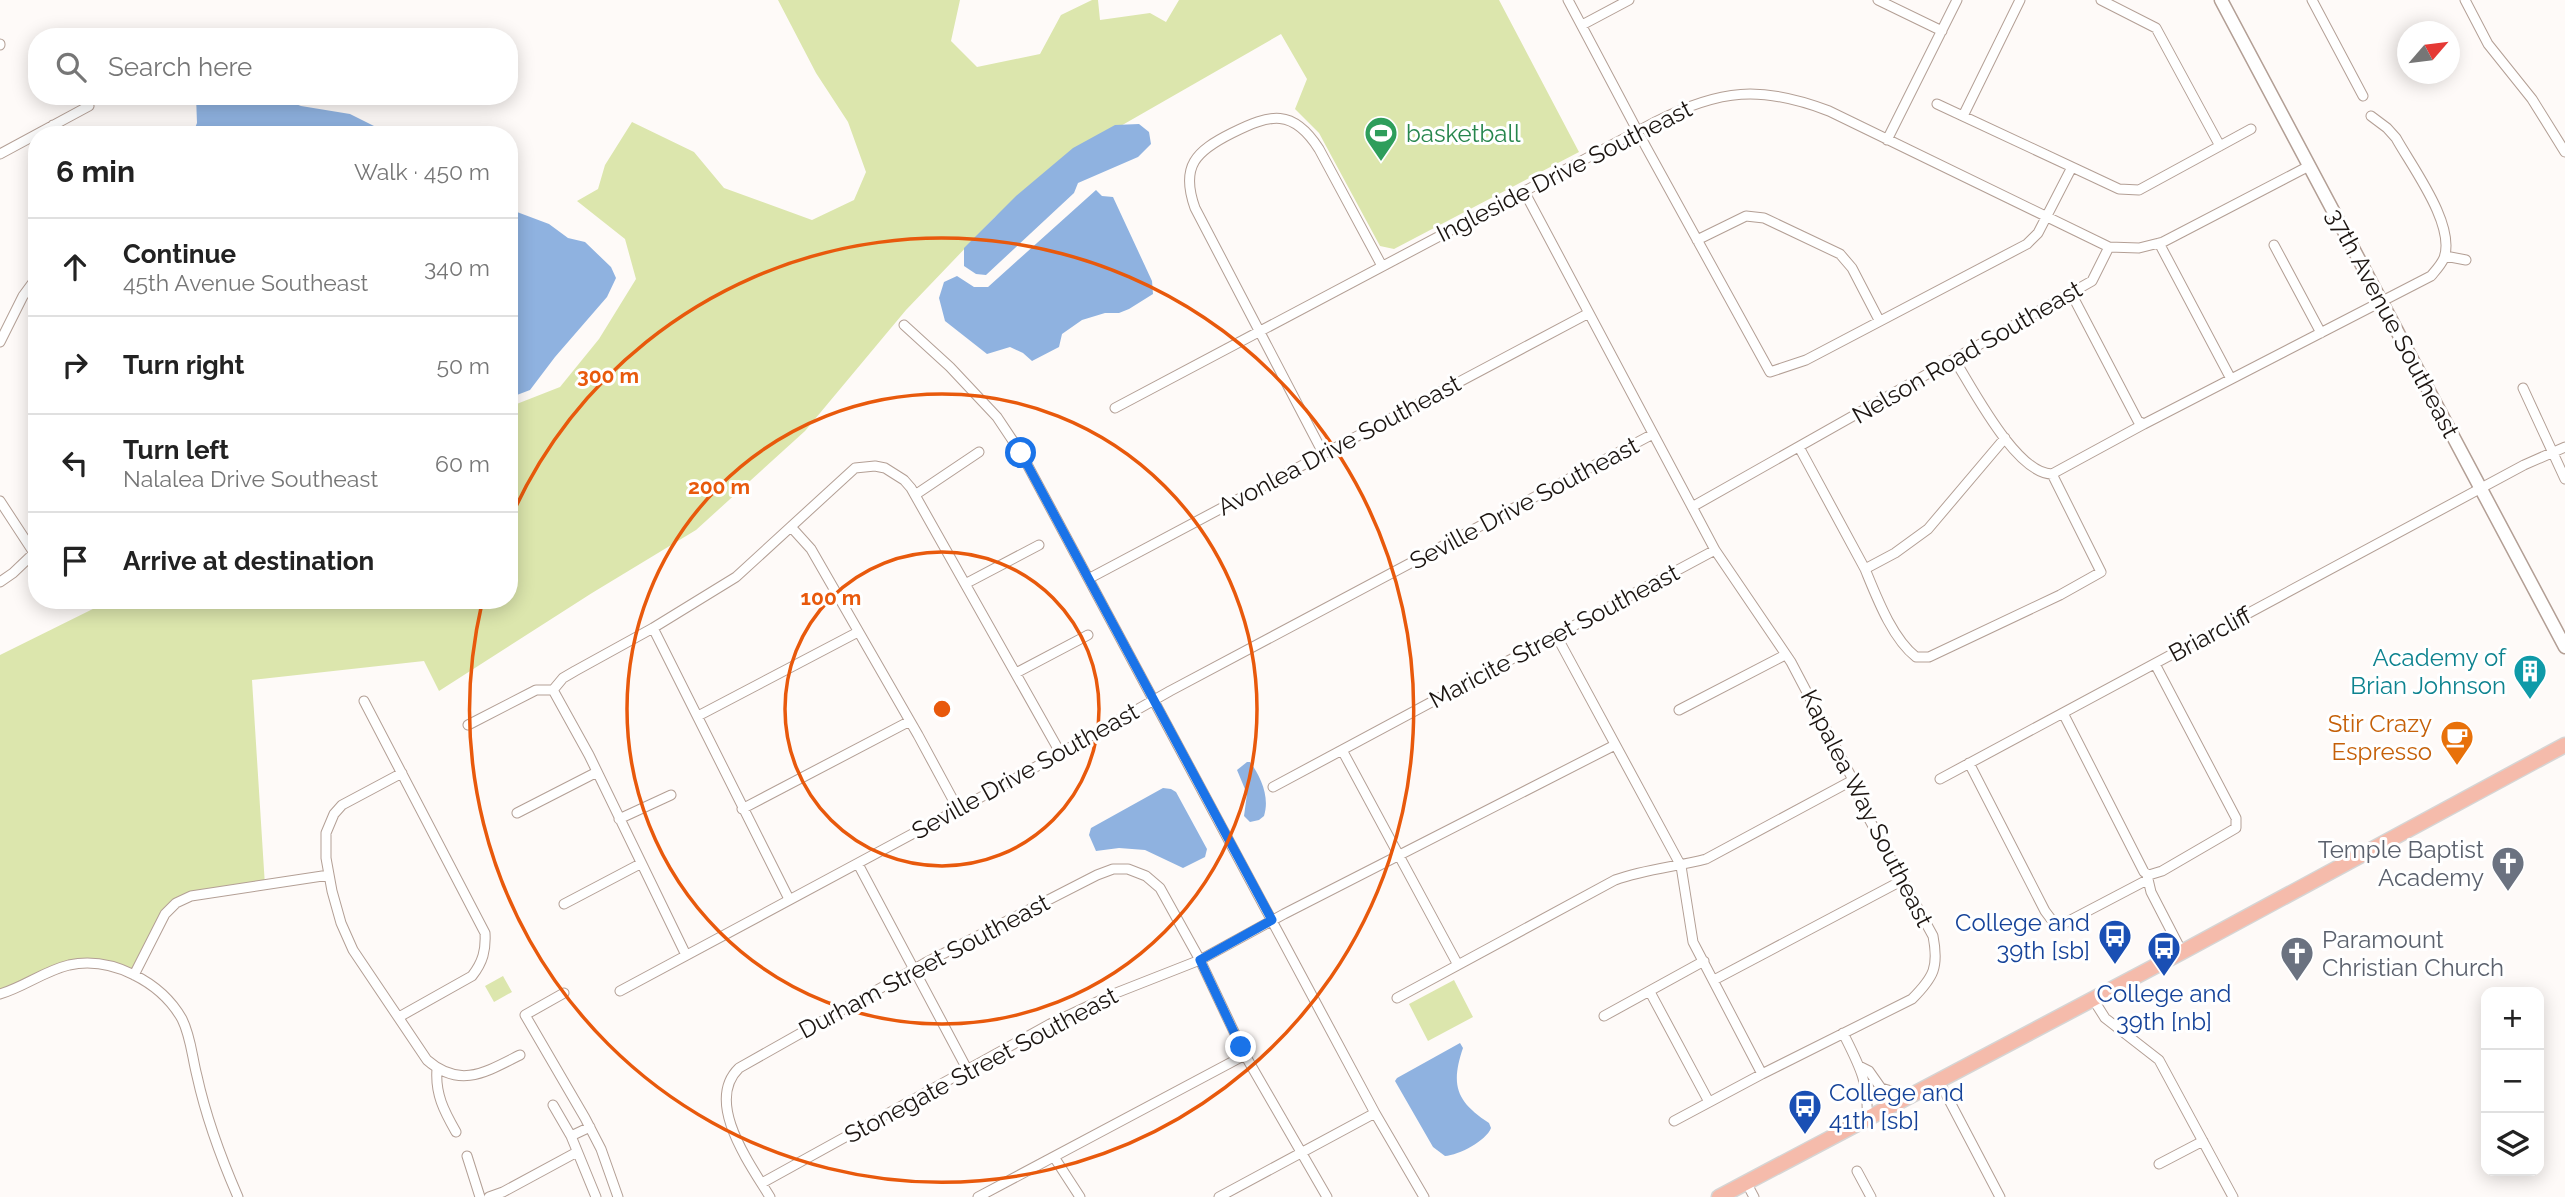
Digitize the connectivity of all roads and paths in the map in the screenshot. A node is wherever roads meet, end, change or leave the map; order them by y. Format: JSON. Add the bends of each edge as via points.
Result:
{"nodes":[{"id":1,"x":1569,"y":0,"type":"edge"},
{"id":2,"x":1629,"y":0,"type":"edge"},
{"id":3,"x":1878,"y":0,"type":"edge"},
{"id":4,"x":1957,"y":0,"type":"edge"},
{"id":5,"x":2020,"y":0,"type":"edge"},
{"id":6,"x":2101,"y":0,"type":"edge"},
{"id":7,"x":2221,"y":0,"type":"edge"},
{"id":8,"x":2312,"y":0,"type":"edge"},
{"id":9,"x":2465,"y":0,"type":"edge"},
{"id":10,"x":1582,"y":25,"type":"junction"},
{"id":11,"x":1942,"y":31,"type":"junction"},
{"id":12,"x":2362,"y":96,"type":"dead end"},
{"id":13,"x":1937,"y":104,"type":"dead end"},
{"id":14,"x":89,"y":106,"type":"dead end"},
{"id":15,"x":1963,"y":116,"type":"junction"},
{"id":16,"x":2371,"y":117,"type":"dead end"},
{"id":17,"x":53,"y":125,"type":"edge"},
{"id":18,"x":2251,"y":129,"type":"dead end"},
{"id":19,"x":1637,"y":132,"type":"junction"},
{"id":20,"x":28,"y":139,"type":"edge"},
{"id":21,"x":1887,"y":140,"type":"junction"},
{"id":22,"x":2220,"y":146,"type":"junction"},
{"id":23,"x":2565,"y":152,"type":"edge"},
{"id":24,"x":0,"y":154,"type":"edge"},
{"id":25,"x":2309,"y":166,"type":"junction"},
{"id":26,"x":2072,"y":167,"type":"junction"},
{"id":27,"x":1524,"y":191,"type":"junction"},
{"id":28,"x":2046,"y":216,"type":"junction"},
{"id":29,"x":1697,"y":240,"type":"junction"},
{"id":30,"x":2159,"y":243,"type":"junction"},
{"id":31,"x":2274,"y":245,"type":"dead end"},
{"id":32,"x":2109,"y":247,"type":"junction"},
{"id":33,"x":2445,"y":256,"type":"junction"},
{"id":34,"x":2466,"y":260,"type":"dead end"},
{"id":35,"x":1382,"y":266,"type":"junction"},
{"id":36,"x":28,"y":289,"type":"edge"},
{"id":37,"x":2071,"y":293,"type":"junction"},
{"id":38,"x":2382,"y":302,"type":"junction"},
{"id":39,"x":1589,"y":313,"type":"junction"},
{"id":40,"x":1879,"y":320,"type":"junction"},
{"id":41,"x":904,"y":325,"type":"dead end"},
{"id":42,"x":1259,"y":332,"type":"junction"},
{"id":43,"x":2321,"y":332,"type":"junction"},
{"id":44,"x":0,"y":342,"type":"edge"},
{"id":45,"x":1954,"y":359,"type":"junction"},
{"id":46,"x":2231,"y":379,"type":"junction"},
{"id":47,"x":2523,"y":388,"type":"dead end"},
{"id":48,"x":1115,"y":408,"type":"dead end"},
{"id":49,"x":2144,"y":424,"type":"junction"},
{"id":50,"x":1653,"y":434,"type":"junction"},
{"id":51,"x":2005,"y":438,"type":"junction"},
{"id":52,"x":1799,"y":447,"type":"junction"},
{"id":53,"x":2565,"y":447,"type":"edge"},
{"id":54,"x":979,"y":452,"type":"dead end"},
{"id":55,"x":1323,"y":453,"type":"junction"},
{"id":56,"x":2553,"y":453,"type":"junction"},
{"id":57,"x":2052,"y":474,"type":"junction"},
{"id":58,"x":2565,"y":479,"type":"edge"},
{"id":59,"x":2481,"y":489,"type":"junction"},
{"id":60,"x":915,"y":495,"type":"junction"},
{"id":61,"x":0,"y":501,"type":"edge"},
{"id":62,"x":1692,"y":507,"type":"junction"},
{"id":63,"x":792,"y":528,"type":"junction"},
{"id":64,"x":28,"y":544,"type":"edge"},
{"id":65,"x":1039,"y":545,"type":"dead end"},
{"id":66,"x":1715,"y":550,"type":"junction"},
{"id":67,"x":28,"y":559,"type":"edge"},
{"id":68,"x":1865,"y":569,"type":"junction"},
{"id":69,"x":1090,"y":578,"type":"junction"},
{"id":70,"x":0,"y":582,"type":"edge"},
{"id":71,"x":965,"y":584,"type":"junction"},
{"id":72,"x":653,"y":628,"type":"junction"},
{"id":73,"x":858,"y":632,"type":"junction"},
{"id":74,"x":1088,"y":635,"type":"dead end"},
{"id":75,"x":1556,"y":635,"type":"junction"},
{"id":76,"x":2565,"y":647,"type":"edge"},
{"id":77,"x":1788,"y":658,"type":"junction"},
{"id":78,"x":2155,"y":664,"type":"junction"},
{"id":79,"x":1016,"y":673,"type":"junction"},
{"id":80,"x":553,"y":690,"type":"junction"},
{"id":81,"x":364,"y":701,"type":"dead end"},
{"id":82,"x":1154,"y":701,"type":"junction"},
{"id":83,"x":1679,"y":710,"type":"dead end"},
{"id":84,"x":2063,"y":713,"type":"junction"},
{"id":85,"x":698,"y":716,"type":"junction"},
{"id":86,"x":910,"y":721,"type":"junction"},
{"id":87,"x":468,"y":725,"type":"dead end"},
{"id":88,"x":1615,"y":745,"type":"junction"},
{"id":89,"x":2565,"y":745,"type":"edge"},
{"id":90,"x":1342,"y":750,"type":"junction"},
{"id":91,"x":1061,"y":754,"type":"junction"},
{"id":92,"x":1969,"y":764,"type":"junction"},
{"id":93,"x":597,"y":772,"type":"junction"},
{"id":94,"x":402,"y":773,"type":"junction"},
{"id":95,"x":1940,"y":779,"type":"dead end"},
{"id":96,"x":1853,"y":780,"type":"junction"},
{"id":97,"x":1273,"y":787,"type":"dead end"},
{"id":98,"x":671,"y":795,"type":"dead end"},
{"id":99,"x":743,"y":809,"type":"junction"},
{"id":100,"x":958,"y":809,"type":"junction"},
{"id":101,"x":517,"y":813,"type":"dead end"},
{"id":102,"x":619,"y":819,"type":"junction"},
{"id":103,"x":1399,"y":855,"type":"junction"},
{"id":104,"x":640,"y":864,"type":"junction"},
{"id":105,"x":858,"y":864,"type":"junction"},
{"id":106,"x":1681,"y":866,"type":"junction"},
{"id":107,"x":328,"y":875,"type":"junction"},
{"id":108,"x":2147,"y":877,"type":"junction"},
{"id":109,"x":1903,"y":880,"type":"junction"},
{"id":110,"x":789,"y":899,"type":"junction"},
{"id":111,"x":564,"y":904,"type":"dead end"},
{"id":112,"x":1272,"y":920,"type":"junction"},
{"id":113,"x":2182,"y":952,"type":"junction"},
{"id":114,"x":685,"y":954,"type":"junction"},
{"id":115,"x":1200,"y":960,"type":"junction"},
{"id":116,"x":1704,"y":961,"type":"junction"},
{"id":117,"x":1458,"y":965,"type":"junction"},
{"id":118,"x":914,"y":970,"type":"junction"},
{"id":119,"x":134,"y":975,"type":"junction"},
{"id":120,"x":1714,"y":980,"type":"junction"},
{"id":121,"x":620,"y":991,"type":"dead end"},
{"id":122,"x":1650,"y":992,"type":"junction"},
{"id":123,"x":565,"y":993,"type":"dead end"},
{"id":124,"x":0,"y":994,"type":"edge"},
{"id":125,"x":1398,"y":998,"type":"dead end"},
{"id":126,"x":2093,"y":999,"type":"junction"},
{"id":127,"x":1604,"y":1016,"type":"dead end"},
{"id":128,"x":399,"y":1017,"type":"junction"},
{"id":129,"x":1843,"y":1033,"type":"junction"},
{"id":130,"x":520,"y":1055,"type":"dead end"},
{"id":131,"x":1245,"y":1055,"type":"junction"},
{"id":132,"x":1861,"y":1068,"type":"junction"},
{"id":133,"x":436,"y":1069,"type":"junction"},
{"id":134,"x":967,"y":1069,"type":"junction"},
{"id":135,"x":1762,"y":1074,"type":"junction"},
{"id":136,"x":1939,"y":1081,"type":"junction"},
{"id":137,"x":1909,"y":1096,"type":"junction"},
{"id":138,"x":1709,"y":1102,"type":"junction"},
{"id":139,"x":553,"y":1105,"type":"dead end"},
{"id":140,"x":1375,"y":1114,"type":"junction"},
{"id":141,"x":1867,"y":1119,"type":"junction"},
{"id":142,"x":1674,"y":1121,"type":"dead end"},
{"id":143,"x":590,"y":1128,"type":"junction"},
{"id":144,"x":456,"y":1132,"type":"dead end"},
{"id":145,"x":571,"y":1136,"type":"junction"},
{"id":146,"x":2203,"y":1141,"type":"junction"},
{"id":147,"x":578,"y":1152,"type":"junction"},
{"id":148,"x":1303,"y":1153,"type":"junction"},
{"id":149,"x":467,"y":1156,"type":"dead end"},
{"id":150,"x":1054,"y":1157,"type":"junction"},
{"id":151,"x":2159,"y":1164,"type":"dead end"},
{"id":152,"x":1857,"y":1171,"type":"dead end"},
{"id":153,"x":1746,"y":1182,"type":"junction"},
{"id":154,"x":762,"y":1183,"type":"junction"},
{"id":155,"x":238,"y":1197,"type":"edge"},
{"id":156,"x":480,"y":1197,"type":"edge"},
{"id":157,"x":489,"y":1197,"type":"edge"},
{"id":158,"x":596,"y":1197,"type":"edge"},
{"id":159,"x":618,"y":1197,"type":"edge"},
{"id":160,"x":770,"y":1197,"type":"edge"},
{"id":161,"x":978,"y":1197,"type":"edge"},
{"id":162,"x":1080,"y":1197,"type":"edge"},
{"id":163,"x":1220,"y":1197,"type":"edge"},
{"id":164,"x":1327,"y":1197,"type":"edge"},
{"id":165,"x":1424,"y":1197,"type":"edge"},
{"id":166,"x":1719,"y":1197,"type":"edge"},
{"id":167,"x":1754,"y":1197,"type":"edge"},
{"id":168,"x":1871,"y":1197,"type":"edge"},
{"id":169,"x":2000,"y":1197,"type":"edge"},
{"id":170,"x":2233,"y":1197,"type":"edge"}],
"edges":[{"from":1,"to":10,"type":"street"},
{"from":2,"to":10,"type":"street"},
{"from":3,"to":11,"type":"street"},
{"from":4,"to":11,"type":"street"},
{"from":5,"to":15,"type":"street"},
{"from":6,"to":22,"type":"street","via":[[2156,29]]},
{"from":7,"to":25,"type":"street","name":"37th Avenue Southeast"},
{"from":8,"to":12,"type":"street"},
{"from":9,"to":23,"type":"street","via":[[2488,44],[2532,99]]},
{"from":10,"to":19,"type":"street"},
{"from":11,"to":21,"type":"street"},
{"from":13,"to":15,"type":"street"},
{"from":14,"to":17,"type":"street"},
{"from":15,"to":26,"type":"street"},
{"from":16,"to":33,"type":"street","via":[[2396,138],[2440,216]]},
{"from":18,"to":22,"type":"street"},
{"from":19,"to":21,"type":"street","name":"Ingleside Drive Southeast","via":[[1698,102],[1761,94],[1809,103]]},
{"from":19,"to":27,"type":"street","name":"Ingleside Drive Southeast"},
{"from":19,"to":29,"type":"street"},
{"from":20,"to":24,"type":"street"},
{"from":21,"to":28,"type":"street","name":"Ingleside Drive Southeast"},
{"from":22,"to":26,"type":"street","via":[[2139,190],[2119,190]]},
{"from":25,"to":30,"type":"street"},
{"from":25,"to":38,"type":"street","name":"37th Avenue Southeast"},
{"from":26,"to":28,"type":"street"},
{"from":27,"to":35,"type":"street","name":"Ingleside Drive Southeast"},
{"from":27,"to":39,"type":"street"},
{"from":28,"to":32,"type":"street","name":"Ingleside Drive Southeast"},
{"from":28,"to":40,"type":"street","via":[[2027,244]]},
{"from":29,"to":40,"type":"street","via":[[1746,216],[1764,218],[1840,254]]},
{"from":29,"to":40,"type":"street","via":[[1770,372],[1806,360]]},
{"from":30,"to":32,"type":"street"},
{"from":30,"to":46,"type":"street"},
{"from":31,"to":43,"type":"street"},
{"from":32,"to":37,"type":"street","name":"Nelson Road Southeast","via":[[2092,281]]},
{"from":33,"to":34,"type":"street"},
{"from":33,"to":38,"type":"street","via":[[2431,276]]},
{"from":35,"to":42,"type":"street","name":"Ingleside Drive Southeast"},
{"from":35,"to":42,"type":"street","via":[[1319,149],[1302,128],[1270,117],[1214,141],[1193,162],[1189,193]]},
{"from":36,"to":44,"type":"street"},
{"from":37,"to":45,"type":"street","name":"Nelson Road Southeast"},
{"from":37,"to":49,"type":"street","via":[[2138,421]]},
{"from":38,"to":43,"type":"street"},
{"from":38,"to":59,"type":"street","name":"37th Avenue Southeast"},
{"from":39,"to":50,"type":"street"},
{"from":39,"to":55,"type":"street","name":"Avonlea Drive Southeast"},
{"from":41,"to":69,"type":"street","via":[[997,417]]},
{"from":42,"to":48,"type":"street","name":"Ingleside Drive Southeast"},
{"from":42,"to":55,"type":"street"},
{"from":43,"to":46,"type":"street"},
{"from":45,"to":51,"type":"street"},
{"from":45,"to":52,"type":"street","name":"Nelson Road Southeast"},
{"from":46,"to":49,"type":"street"},
{"from":47,"to":56,"type":"street"},
{"from":49,"to":57,"type":"street"},
{"from":50,"to":62,"type":"street"},
{"from":50,"to":82,"type":"street","name":"Seville Drive Southeast"},
{"from":51,"to":57,"type":"street","via":[[2034,468]]},
{"from":51,"to":68,"type":"street","via":[[1928,529]]},
{"from":52,"to":62,"type":"street","name":"Nelson Road Southeast"},
{"from":52,"to":68,"type":"street"},
{"from":53,"to":56,"type":"street","name":"Briarcliff"},
{"from":54,"to":60,"type":"street"},
{"from":55,"to":69,"type":"street","name":"Avonlea Drive Southeast"},
{"from":56,"to":58,"type":"street"},
{"from":56,"to":59,"type":"street","name":"Briarcliff"},
{"from":57,"to":68,"type":"street","via":[[2101,572],[2060,595],[1929,657],[1916,657],[1895,630]]},
{"from":59,"to":76,"type":"street","name":"37th Avenue Southeast"},
{"from":59,"to":78,"type":"street","name":"Briarcliff"},
{"from":60,"to":63,"type":"street","via":[[904,480],[885,468],[861,467],[849,472]]},
{"from":60,"to":71,"type":"street"},
{"from":61,"to":64,"type":"street"},
{"from":62,"to":66,"type":"street"},
{"from":63,"to":72,"type":"street","via":[[736,577]]},
{"from":63,"to":73,"type":"street","via":[[811,549]]},
{"from":65,"to":71,"type":"street"},
{"from":66,"to":75,"type":"street","name":"Maricite Street Southeast"},
{"from":66,"to":77,"type":"street"},
{"from":67,"to":70,"type":"street"},
{"from":69,"to":82,"type":"street"},
{"from":71,"to":79,"type":"street"},
{"from":72,"to":80,"type":"street","via":[[563,678]]},
{"from":72,"to":85,"type":"street"},
{"from":73,"to":85,"type":"street"},
{"from":73,"to":86,"type":"street"},
{"from":74,"to":79,"type":"street"},
{"from":75,"to":88,"type":"street"},
{"from":75,"to":90,"type":"street","name":"Maricite Street Southeast"},
{"from":77,"to":83,"type":"street"},
{"from":77,"to":96,"type":"street","name":"Kapalea Way Southeast"},
{"from":78,"to":84,"type":"street","name":"Briarcliff"},
{"from":78,"to":108,"type":"street","via":[[2236,818],[2236,828]]},
{"from":79,"to":91,"type":"street"},
{"from":80,"to":87,"type":"street","via":[[536,690]]},
{"from":80,"to":93,"type":"street"},
{"from":81,"to":94,"type":"street"},
{"from":82,"to":91,"type":"street","name":"Seville Drive Southeast"},
{"from":82,"to":112,"type":"street"},
{"from":84,"to":92,"type":"street","name":"Briarcliff"},
{"from":84,"to":108,"type":"street"},
{"from":85,"to":99,"type":"street"},
{"from":86,"to":99,"type":"street"},
{"from":86,"to":100,"type":"street"},
{"from":88,"to":103,"type":"street","name":"Stonegate Street Southeast"},
{"from":88,"to":106,"type":"street"},
{"from":89,"to":113,"type":"main road"},
{"from":90,"to":97,"type":"street","name":"Maricite Street Southeast"},
{"from":90,"to":103,"type":"street"},
{"from":91,"to":100,"type":"street","name":"Seville Drive Southeast"},
{"from":92,"to":95,"type":"street","name":"Briarcliff"},
{"from":92,"to":108,"type":"street","via":[[2054,923],[2063,924]]},
{"from":93,"to":101,"type":"street"},
{"from":93,"to":102,"type":"street"},
{"from":94,"to":107,"type":"street","via":[[347,802],[334,814],[326,833]]},
{"from":94,"to":128,"type":"street","via":[[483,925],[486,943],[472,976]]},
{"from":96,"to":106,"type":"street","via":[[1706,859]]},
{"from":96,"to":109,"type":"street","name":"Kapalea Way Southeast"},
{"from":98,"to":102,"type":"street"},
{"from":99,"to":110,"type":"street"},
{"from":100,"to":105,"type":"street","name":"Seville Drive Southeast"},
{"from":102,"to":104,"type":"street"},
{"from":103,"to":112,"type":"street","name":"Stonegate Street Southeast"},
{"from":103,"to":117,"type":"street"},
{"from":104,"to":111,"type":"street"},
{"from":104,"to":114,"type":"street"},
{"from":105,"to":110,"type":"street","name":"Seville Drive Southeast"},
{"from":105,"to":118,"type":"street"},
{"from":106,"to":116,"type":"street","via":[[1693,942]]},
{"from":106,"to":117,"type":"street","via":[[1640,870],[1615,880]]},
{"from":107,"to":119,"type":"street","via":[[191,896],[176,903]]},
{"from":107,"to":128,"type":"street","via":[[353,950]]},
{"from":108,"to":113,"type":"street"},
{"from":109,"to":120,"type":"street"},
{"from":109,"to":129,"type":"street","name":"Kapalea Way Southeast","via":[[1933,936],[1937,957],[1931,981],[1912,999]]},
{"from":110,"to":114,"type":"street","name":"Seville Drive Southeast"},
{"from":112,"to":115,"type":"street","name":"Stonegate Street Southeast"},
{"from":112,"to":140,"type":"street"},
{"from":113,"to":126,"type":"main road"},
{"from":114,"to":121,"type":"street","name":"Seville Drive Southeast"},
{"from":115,"to":118,"type":"street","name":"Durham Street Southeast","via":[[1160,888],[1146,876],[1120,868],[1097,875]]},
{"from":115,"to":131,"type":"street"},
{"from":115,"to":134,"type":"street","name":"Stonegate Street Southeast","via":[[1116,993]]},
{"from":116,"to":120,"type":"street"},
{"from":116,"to":122,"type":"street"},
{"from":117,"to":125,"type":"street"},
{"from":118,"to":134,"type":"street"},
{"from":118,"to":154,"type":"street","name":"Durham Street Southeast","via":[[748,1060],[730,1079],[725,1100],[731,1125]]},
{"from":119,"to":124,"type":"street","via":[[98,964],[70,965]]},
{"from":119,"to":155,"type":"street","via":[[151,984],[181,1018],[217,1144]]},
{"from":120,"to":135,"type":"street"},
{"from":122,"to":127,"type":"street"},
{"from":122,"to":138,"type":"street"},
{"from":123,"to":143,"type":"street","via":[[525,1015]]},
{"from":126,"to":136,"type":"main road"},
{"from":126,"to":146,"type":"street","via":[[2109,1022],[2159,1060]]},
{"from":128,"to":133,"type":"street"},
{"from":129,"to":132,"type":"street"},
{"from":129,"to":135,"type":"street"},
{"from":130,"to":133,"type":"street","via":[[475,1076]]},
{"from":131,"to":148,"type":"street"},
{"from":131,"to":150,"type":"street"},
{"from":132,"to":137,"type":"street","via":[[1869,1071],[1881,1088]]},
{"from":132,"to":141,"type":"street","via":[[1868,1095]]},
{"from":133,"to":144,"type":"street","via":[[440,1102]]},
{"from":134,"to":154,"type":"street","name":"Stonegate Street Southeast"},
{"from":135,"to":138,"type":"street"},
{"from":136,"to":137,"type":"main road"},
{"from":136,"to":169,"type":"street"},
{"from":137,"to":141,"type":"main road"},
{"from":138,"to":142,"type":"street"},
{"from":139,"to":145,"type":"street"},
{"from":140,"to":148,"type":"street"},
{"from":140,"to":165,"type":"street"},
{"from":141,"to":153,"type":"main road"},
{"from":143,"to":145,"type":"street"},
{"from":143,"to":159,"type":"street"},
{"from":145,"to":147,"type":"street"},
{"from":146,"to":151,"type":"street"},
{"from":146,"to":170,"type":"street"},
{"from":147,"to":157,"type":"street"},
{"from":147,"to":158,"type":"street"},
{"from":148,"to":163,"type":"street"},
{"from":148,"to":164,"type":"street"},
{"from":149,"to":156,"type":"street"},
{"from":150,"to":161,"type":"street"},
{"from":150,"to":162,"type":"street"},
{"from":152,"to":168,"type":"street"},
{"from":153,"to":166,"type":"main road"},
{"from":153,"to":167,"type":"street"},
{"from":154,"to":160,"type":"street"}]}
